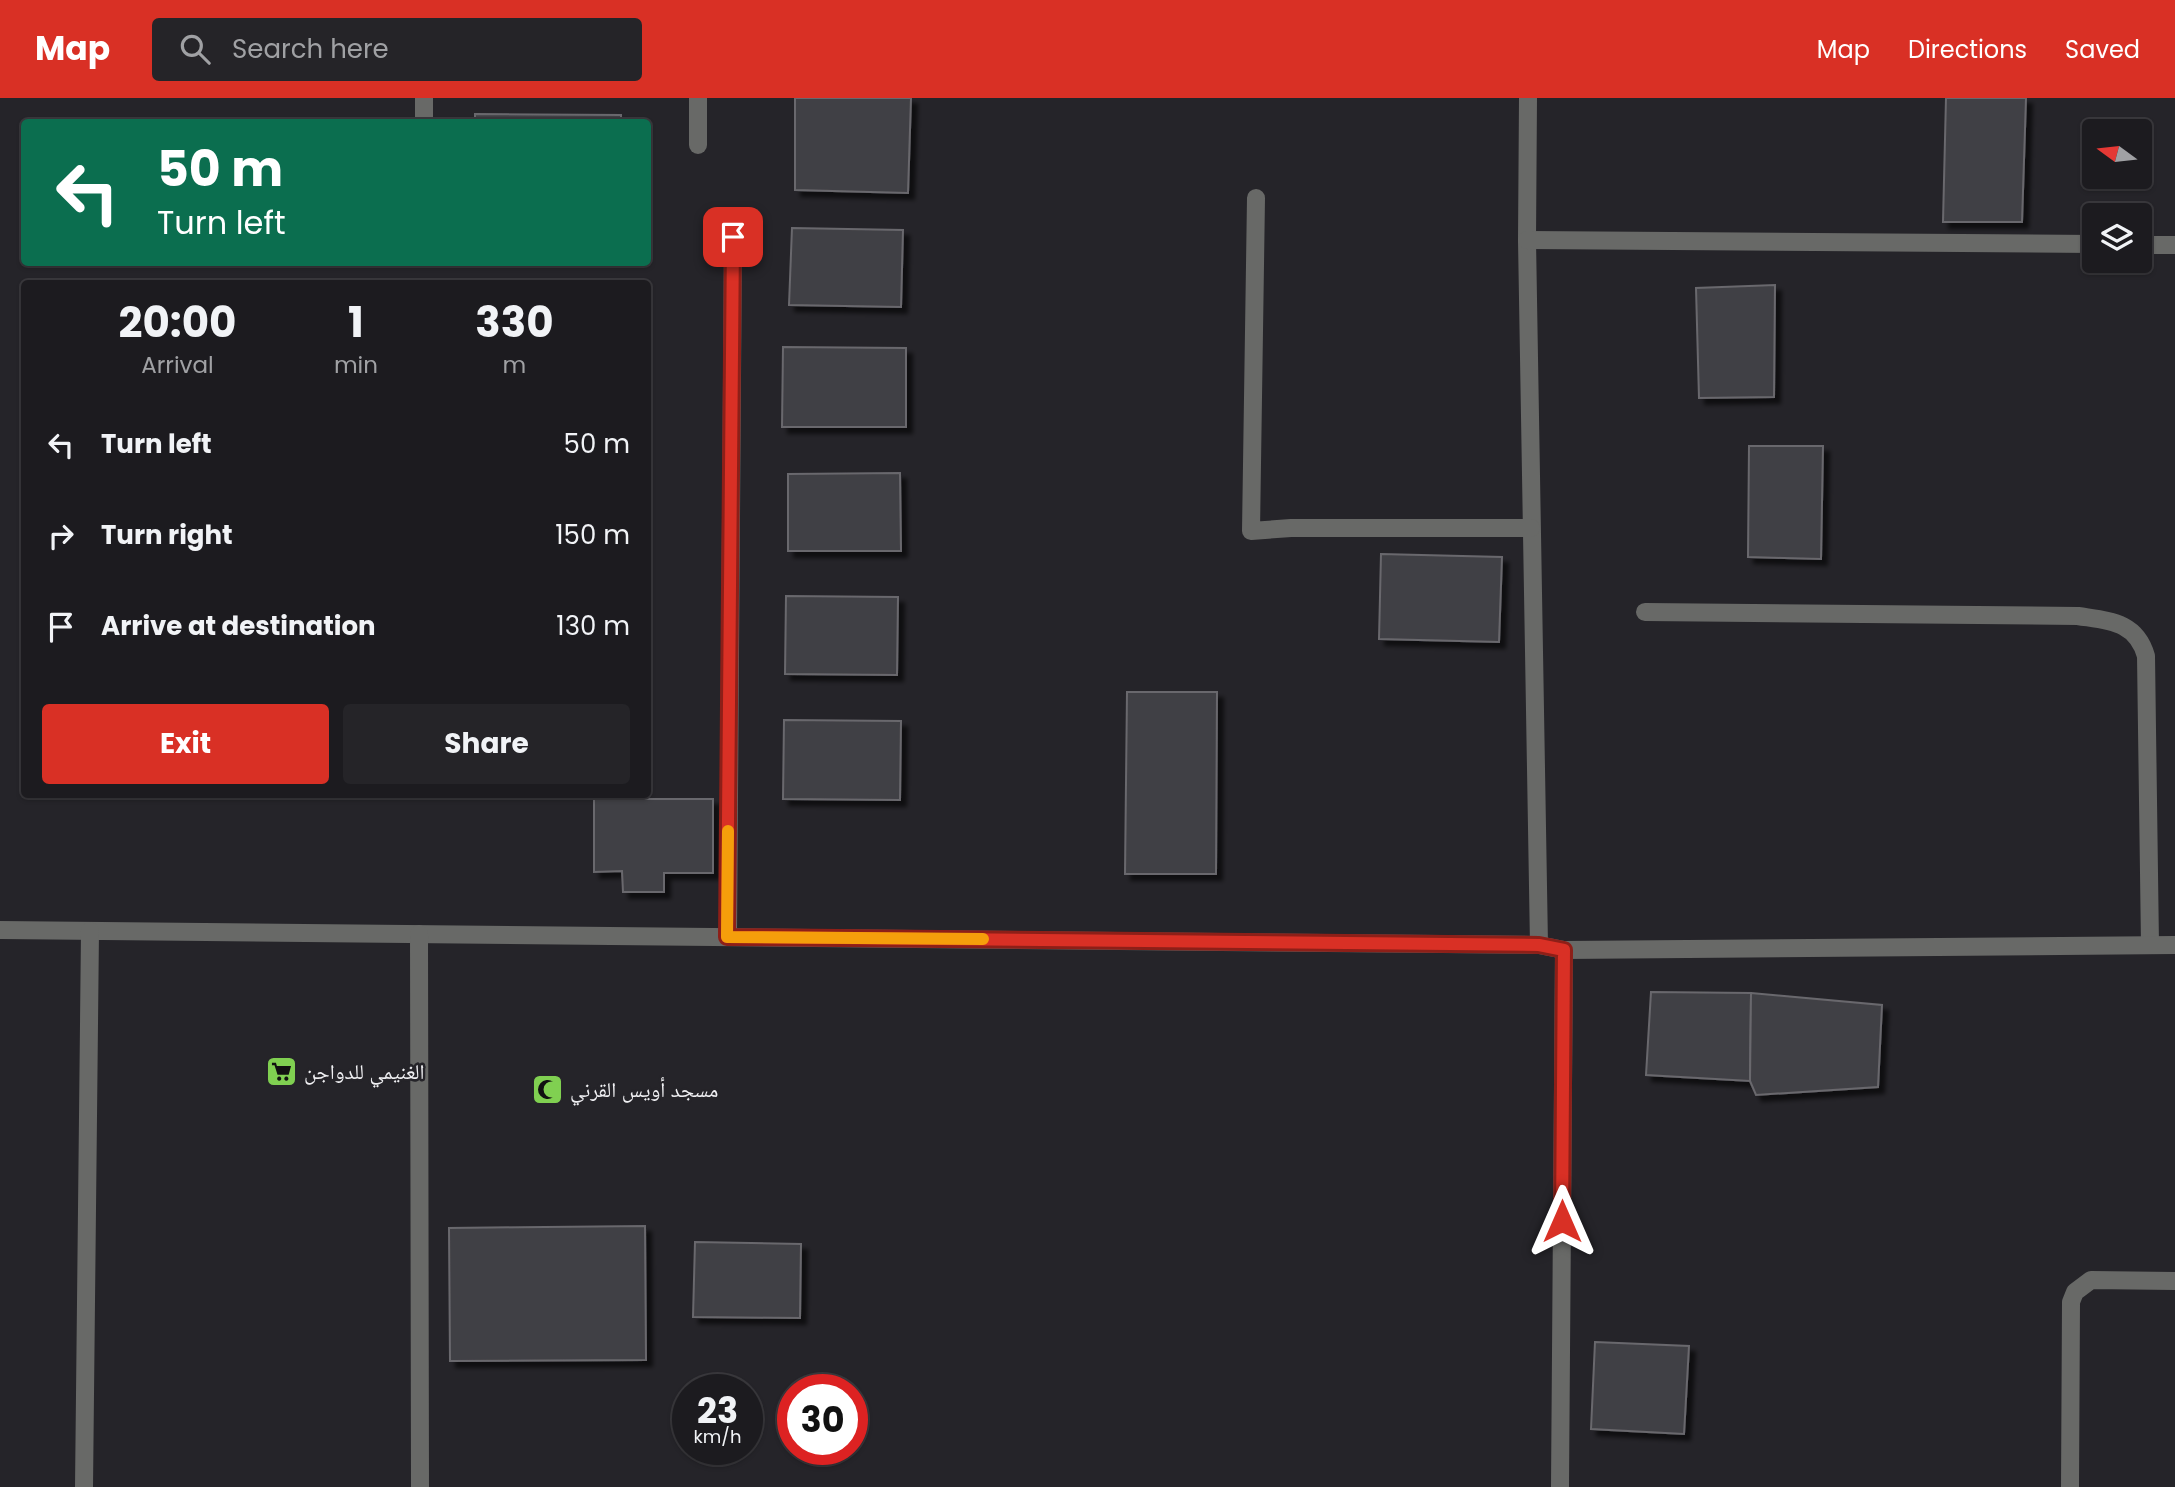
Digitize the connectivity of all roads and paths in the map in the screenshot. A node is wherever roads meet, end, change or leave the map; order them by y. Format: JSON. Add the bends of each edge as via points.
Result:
{"nodes":[{"id":1,"x":424,"y":98,"type":"edge"},
{"id":2,"x":698,"y":98,"type":"edge"},
{"id":3,"x":1528,"y":98,"type":"edge"},
{"id":4,"x":424,"y":119,"type":"edge"},
{"id":5,"x":698,"y":145,"type":"dead end"},
{"id":6,"x":1256,"y":198,"type":"dead end"},
{"id":7,"x":733,"y":237,"type":"dead end"},
{"id":8,"x":1527,"y":240,"type":"junction"},
{"id":9,"x":2082,"y":244,"type":"edge"},
{"id":10,"x":2152,"y":244,"type":"edge"},
{"id":11,"x":2175,"y":245,"type":"edge"},
{"id":12,"x":1531,"y":528,"type":"junction"},
{"id":13,"x":1645,"y":612,"type":"dead end"},
{"id":14,"x":0,"y":930,"type":"edge"},
{"id":15,"x":90,"y":931,"type":"junction"},
{"id":16,"x":419,"y":934,"type":"junction"},
{"id":17,"x":727,"y":937,"type":"junction"},
{"id":18,"x":1539,"y":945,"type":"junction"},
{"id":19,"x":2150,"y":946,"type":"junction"},
{"id":20,"x":2175,"y":946,"type":"edge"},
{"id":21,"x":1564,"y":950,"type":"junction"},
{"id":22,"x":2175,"y":1281,"type":"edge"},
{"id":23,"x":84,"y":1487,"type":"edge"},
{"id":24,"x":420,"y":1487,"type":"edge"},
{"id":25,"x":1560,"y":1487,"type":"edge"},
{"id":26,"x":2070,"y":1487,"type":"edge"}],
"edges":[{"from":1,"to":4,"type":"street"},
{"from":2,"to":5,"type":"street"},
{"from":3,"to":8,"type":"street"},
{"from":6,"to":12,"type":"street","via":[[1251,531]]},
{"from":7,"to":17,"type":"street"},
{"from":8,"to":9,"type":"street"},
{"from":8,"to":12,"type":"street"},
{"from":10,"to":11,"type":"street"},
{"from":12,"to":18,"type":"street"},
{"from":13,"to":19,"type":"street","via":[[2078,615],[2130,629],[2142,641],[2147,656]]},
{"from":14,"to":15,"type":"street"},
{"from":15,"to":16,"type":"street"},
{"from":15,"to":23,"type":"street"},
{"from":16,"to":17,"type":"street"},
{"from":16,"to":24,"type":"street"},
{"from":17,"to":18,"type":"street"},
{"from":18,"to":21,"type":"street"},
{"from":19,"to":20,"type":"street"},
{"from":19,"to":21,"type":"street"},
{"from":21,"to":25,"type":"street"},
{"from":22,"to":26,"type":"street","via":[[2091,1280],[2075,1292],[2071,1302]]}]}
